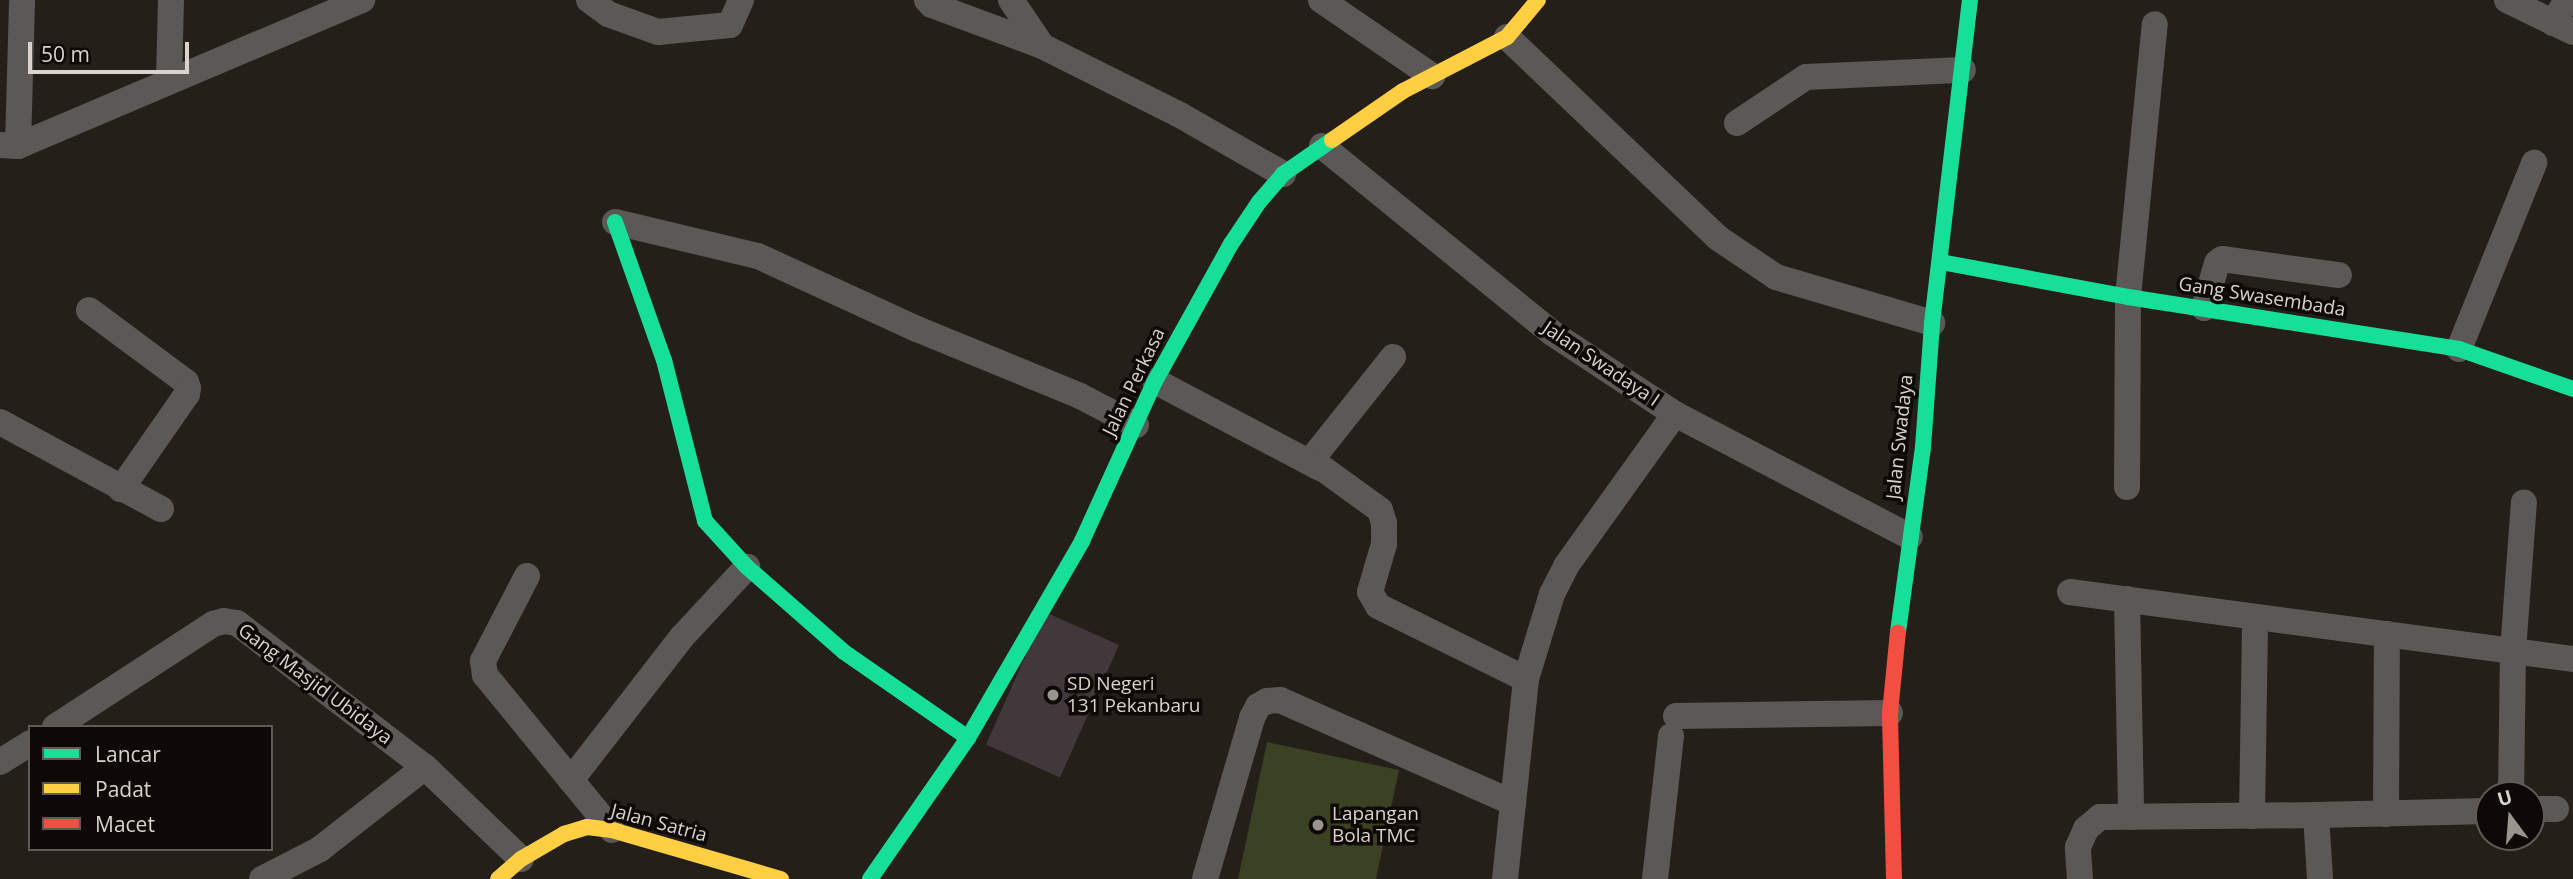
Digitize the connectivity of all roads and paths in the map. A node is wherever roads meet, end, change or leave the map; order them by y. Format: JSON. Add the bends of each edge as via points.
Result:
{"nodes":[{"id":1,"x":22,"y":0,"type":"edge"},
{"id":2,"x":171,"y":0,"type":"edge"},
{"id":3,"x":362,"y":0,"type":"edge"},
{"id":4,"x":589,"y":0,"type":"edge"},
{"id":5,"x":741,"y":0,"type":"edge"},
{"id":6,"x":927,"y":0,"type":"edge"},
{"id":7,"x":1011,"y":0,"type":"edge"},
{"id":8,"x":1321,"y":0,"type":"edge"},
{"id":9,"x":1538,"y":0,"type":"edge"},
{"id":10,"x":1970,"y":0,"type":"edge"},
{"id":11,"x":2507,"y":0,"type":"edge"},
{"id":12,"x":2567,"y":0,"type":"edge"},
{"id":13,"x":310,"y":10,"type":"edge"},
{"id":14,"x":2155,"y":24,"type":"dead end"},
{"id":15,"x":2563,"y":28,"type":"edge"},
{"id":16,"x":1507,"y":37,"type":"junction"},
{"id":17,"x":1042,"y":46,"type":"junction"},
{"id":18,"x":1962,"y":70,"type":"junction"},
{"id":19,"x":1432,"y":76,"type":"junction"},
{"id":20,"x":169,"y":81,"type":"junction"},
{"id":21,"x":1737,"y":123,"type":"dead end"},
{"id":22,"x":9,"y":146,"type":"edge"},
{"id":23,"x":1322,"y":146,"type":"junction"},
{"id":24,"x":2534,"y":163,"type":"dead end"},
{"id":25,"x":1283,"y":174,"type":"junction"},
{"id":26,"x":615,"y":222,"type":"joint"},
{"id":27,"x":1941,"y":262,"type":"junction"},
{"id":28,"x":2339,"y":275,"type":"dead end"},
{"id":29,"x":2128,"y":298,"type":"junction"},
{"id":30,"x":2204,"y":308,"type":"junction"},
{"id":31,"x":89,"y":310,"type":"dead end"},
{"id":32,"x":1932,"y":323,"type":"junction"},
{"id":33,"x":2459,"y":349,"type":"junction"},
{"id":34,"x":1393,"y":357,"type":"dead end"},
{"id":35,"x":1155,"y":381,"type":"junction"},
{"id":36,"x":2573,"y":389,"type":"edge"},
{"id":37,"x":1675,"y":414,"type":"junction"},
{"id":38,"x":0,"y":422,"type":"edge"},
{"id":39,"x":1136,"y":425,"type":"junction"},
{"id":40,"x":1320,"y":468,"type":"junction"},
{"id":41,"x":2127,"y":487,"type":"dead end"},
{"id":42,"x":121,"y":489,"type":"junction"},
{"id":43,"x":2525,"y":502,"type":"dead end"},
{"id":44,"x":161,"y":509,"type":"dead end"},
{"id":45,"x":1910,"y":537,"type":"junction"},
{"id":46,"x":747,"y":567,"type":"junction"},
{"id":47,"x":527,"y":576,"type":"dead end"},
{"id":48,"x":2070,"y":592,"type":"dead end"},
{"id":49,"x":2127,"y":599,"type":"junction"},
{"id":50,"x":2255,"y":617,"type":"junction"},
{"id":51,"x":2387,"y":634,"type":"junction"},
{"id":52,"x":2513,"y":651,"type":"junction"},
{"id":53,"x":2573,"y":659,"type":"edge"},
{"id":54,"x":1526,"y":679,"type":"junction"},
{"id":55,"x":1890,"y":713,"type":"junction"},
{"id":56,"x":58,"y":725,"type":"edge"},
{"id":57,"x":968,"y":738,"type":"junction"},
{"id":58,"x":28,"y":744,"type":"edge"},
{"id":59,"x":0,"y":762,"type":"edge"},
{"id":60,"x":425,"y":768,"type":"junction"},
{"id":61,"x":571,"y":780,"type":"junction"},
{"id":62,"x":2511,"y":781,"type":"edge"},
{"id":63,"x":1513,"y":803,"type":"junction"},
{"id":64,"x":2475,"y":811,"type":"edge"},
{"id":65,"x":2386,"y":814,"type":"junction"},
{"id":66,"x":2316,"y":815,"type":"junction"},
{"id":67,"x":2252,"y":816,"type":"junction"},
{"id":68,"x":2131,"y":817,"type":"junction"},
{"id":69,"x":612,"y":830,"type":"junction"},
{"id":70,"x":521,"y":859,"type":"junction"},
{"id":71,"x":262,"y":879,"type":"edge"},
{"id":72,"x":498,"y":879,"type":"edge"},
{"id":73,"x":781,"y":879,"type":"edge"},
{"id":74,"x":870,"y":879,"type":"edge"},
{"id":75,"x":1205,"y":879,"type":"edge"},
{"id":76,"x":1505,"y":879,"type":"edge"},
{"id":77,"x":1655,"y":879,"type":"edge"},
{"id":78,"x":1894,"y":879,"type":"edge"},
{"id":79,"x":2080,"y":879,"type":"edge"},
{"id":80,"x":2320,"y":879,"type":"edge"}],
"edges":[{"from":1,"to":22,"type":"street"},
{"from":2,"to":20,"type":"street"},
{"from":3,"to":13,"type":"street"},
{"from":4,"to":5,"type":"street","via":[[608,14],[658,32],[730,24]]},
{"from":6,"to":17,"type":"street"},
{"from":7,"to":17,"type":"street"},
{"from":8,"to":19,"type":"street"},
{"from":9,"to":16,"type":"street","name":"Jalan Perkasa"},
{"from":10,"to":18,"type":"street","name":"Jalan Swadaya"},
{"from":11,"to":15,"type":"street"},
{"from":12,"to":15,"type":"street"},
{"from":13,"to":20,"type":"street"},
{"from":14,"to":29,"type":"street"},
{"from":16,"to":19,"type":"street","name":"Jalan Perkasa"},
{"from":16,"to":32,"type":"street","via":[[1718,238],[1776,277]]},
{"from":17,"to":25,"type":"street","via":[[1180,115]]},
{"from":18,"to":21,"type":"street","via":[[1806,77]]},
{"from":18,"to":27,"type":"street","name":"Jalan Swadaya"},
{"from":19,"to":23,"type":"street","name":"Jalan Perkasa","via":[[1403,90]]},
{"from":20,"to":22,"type":"street"},
{"from":23,"to":25,"type":"street","name":"Jalan Perkasa"},
{"from":23,"to":37,"type":"street","name":"Jalan Swadaya I","via":[[1552,333]]},
{"from":24,"to":33,"type":"street"},
{"from":25,"to":35,"type":"street","name":"Jalan Perkasa","via":[[1231,244]]},
{"from":26,"to":39,"type":"street","via":[[758,256],[917,329],[1080,396]]},
{"from":26,"to":46,"type":"street","via":[[664,360],[705,521]]},
{"from":27,"to":29,"type":"street","name":"Gang Swasembada"},
{"from":27,"to":32,"type":"street","name":"Jalan Swadaya"},
{"from":28,"to":30,"type":"street","via":[[2222,259]]},
{"from":29,"to":30,"type":"street","name":"Gang Swasembada"},
{"from":29,"to":41,"type":"street"},
{"from":30,"to":33,"type":"street","name":"Gang Swasembada"},
{"from":31,"to":42,"type":"street","via":[[188,388]]},
{"from":32,"to":45,"type":"street","name":"Jalan Swadaya","via":[[1923,447]]},
{"from":33,"to":36,"type":"street","name":"Gang Swasembada"},
{"from":34,"to":40,"type":"street","via":[[1311,460]]},
{"from":35,"to":39,"type":"street","name":"Jalan Perkasa"},
{"from":35,"to":40,"type":"street"},
{"from":37,"to":45,"type":"street","name":"Jalan Swadaya I"},
{"from":37,"to":54,"type":"street","via":[[1566,566],[1552,594]]},
{"from":38,"to":42,"type":"street"},
{"from":39,"to":57,"type":"street","name":"Jalan Perkasa","via":[[1082,541]]},
{"from":40,"to":54,"type":"street","via":[[1380,510],[1384,544],[1370,592],[1378,606]]},
{"from":42,"to":44,"type":"street"},
{"from":43,"to":52,"type":"street"},
{"from":45,"to":55,"type":"street","name":"Jalan Swadaya"},
{"from":46,"to":57,"type":"street","via":[[844,652]]},
{"from":46,"to":61,"type":"street","via":[[682,637]]},
{"from":47,"to":61,"type":"street","via":[[483,661],[485,676]]},
{"from":48,"to":49,"type":"street"},
{"from":49,"to":50,"type":"street"},
{"from":49,"to":68,"type":"street"},
{"from":50,"to":51,"type":"street"},
{"from":50,"to":67,"type":"street"},
{"from":51,"to":52,"type":"street"},
{"from":51,"to":65,"type":"street"},
{"from":52,"to":53,"type":"street"},
{"from":52,"to":62,"type":"street"},
{"from":54,"to":63,"type":"street"},
{"from":55,"to":77,"type":"street","via":[[1674,726]]},
{"from":55,"to":78,"type":"street","name":"Jalan Swadaya"},
{"from":56,"to":60,"type":"street","name":"Gang Masjid Ubidaya","via":[[224,621],[237,623]]},
{"from":57,"to":74,"type":"street","name":"Jalan Perkasa"},
{"from":58,"to":59,"type":"street"},
{"from":60,"to":70,"type":"street","name":"Gang Masjid Ubidaya"},
{"from":60,"to":71,"type":"street","via":[[320,849]]},
{"from":61,"to":69,"type":"street"},
{"from":63,"to":75,"type":"street","via":[[1280,700],[1267,701],[1252,718]]},
{"from":63,"to":76,"type":"street"},
{"from":64,"to":65,"type":"street"},
{"from":65,"to":66,"type":"street"},
{"from":66,"to":67,"type":"street"},
{"from":66,"to":80,"type":"street"},
{"from":67,"to":68,"type":"street"},
{"from":68,"to":79,"type":"street","via":[[2100,817],[2086,829],[2078,847]]},
{"from":69,"to":70,"type":"street","name":"Jalan Satria","via":[[587,827],[564,834]]},
{"from":69,"to":73,"type":"street","name":"Jalan Satria"},
{"from":70,"to":72,"type":"street","name":"Jalan Satria"}]}
